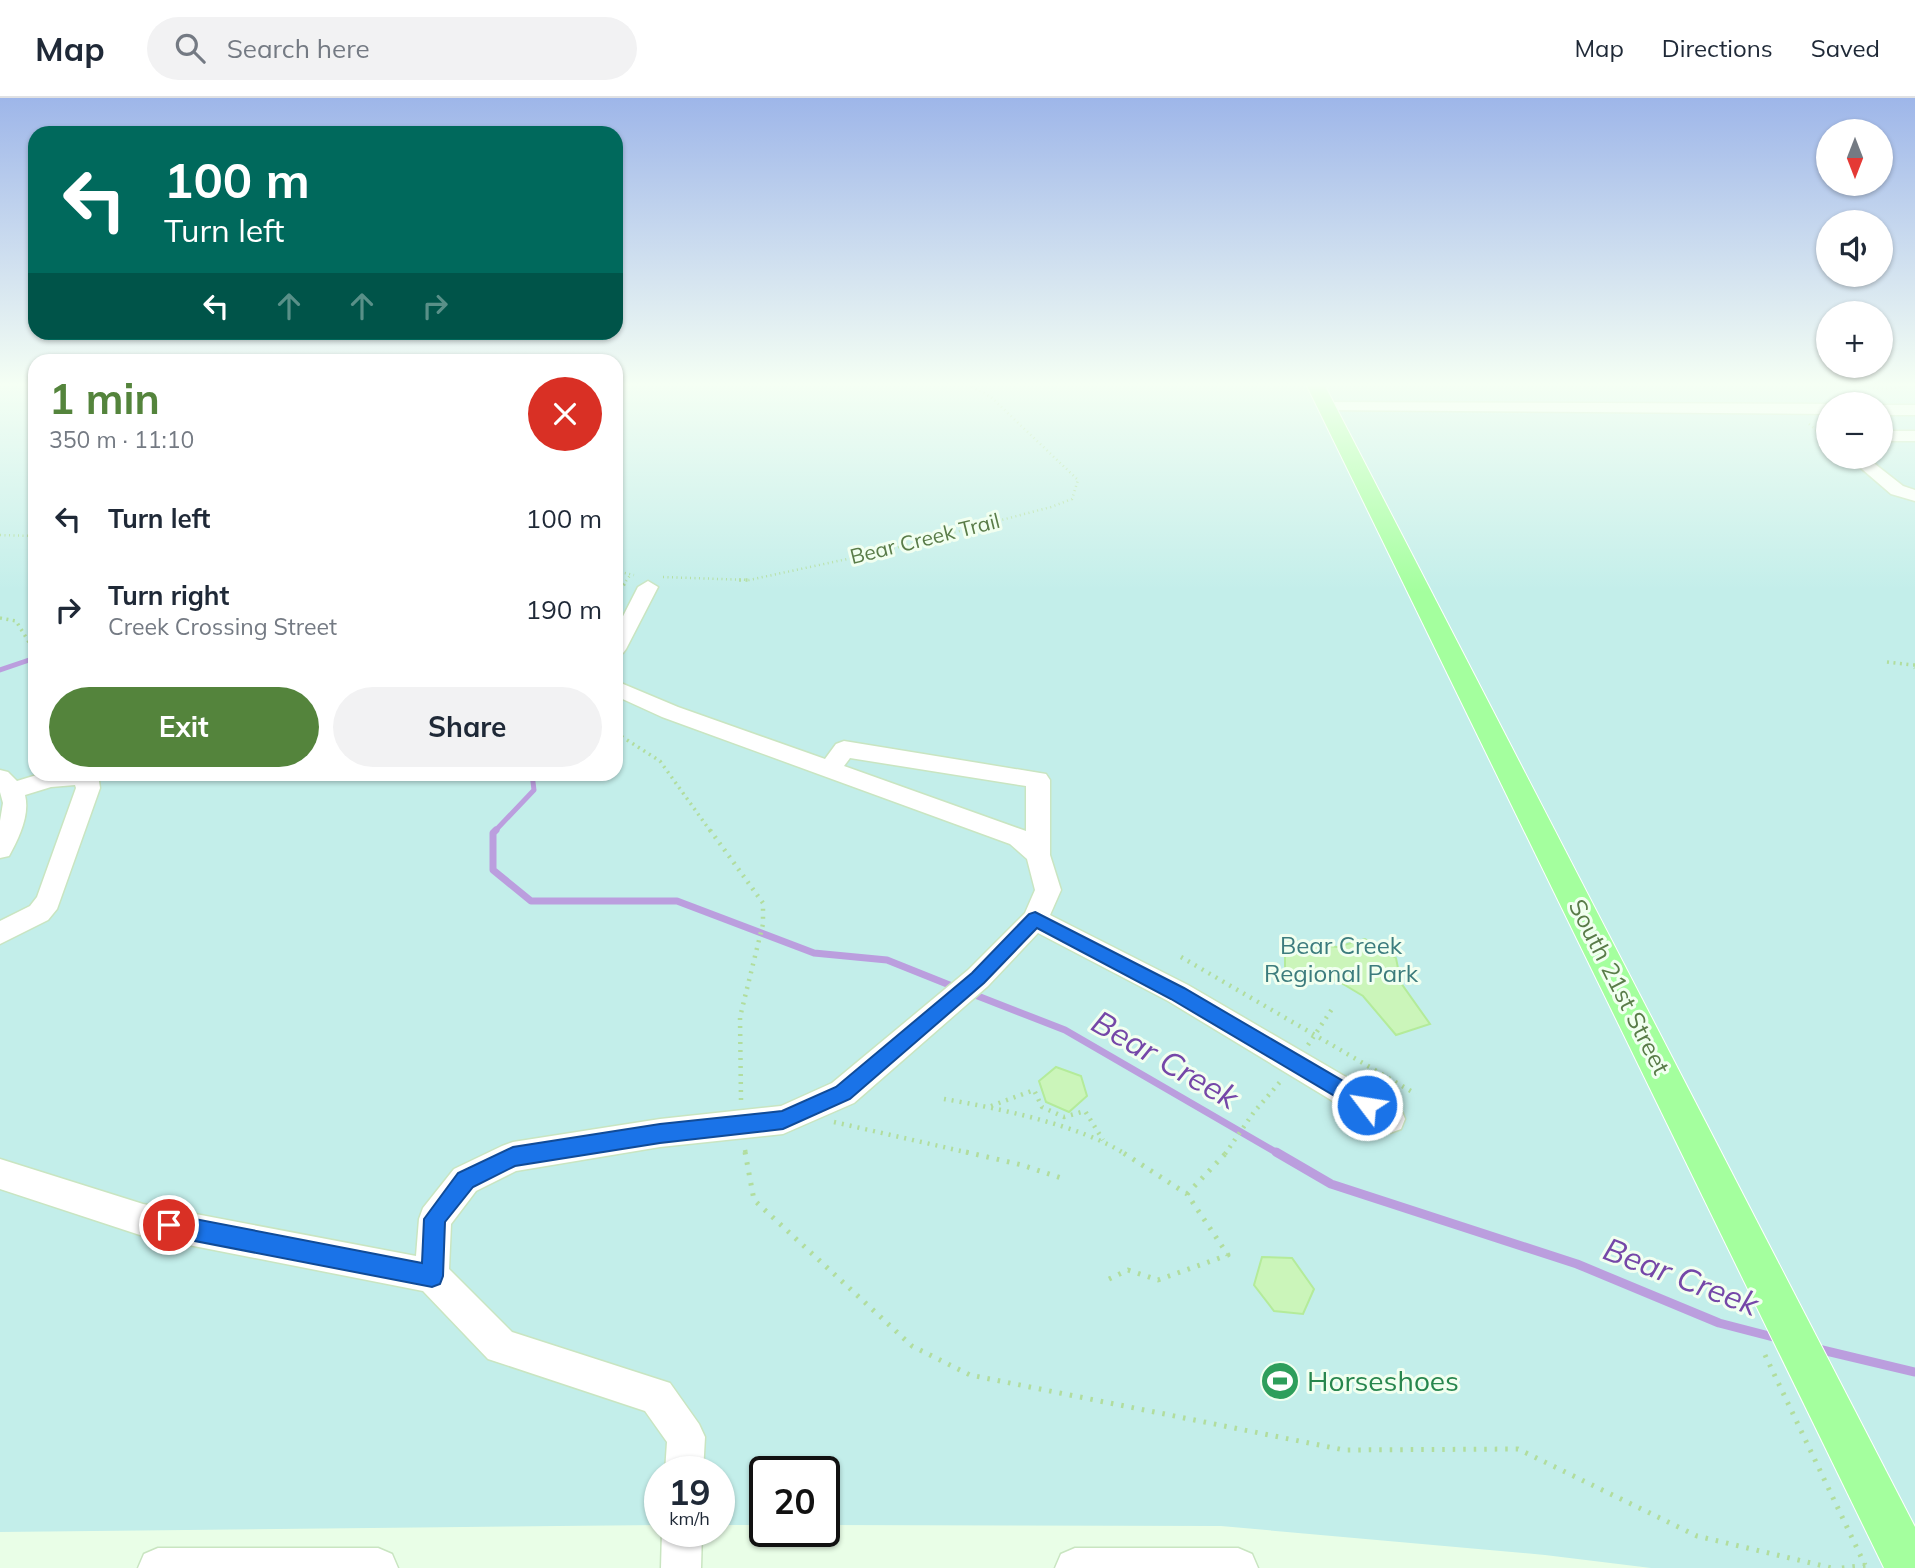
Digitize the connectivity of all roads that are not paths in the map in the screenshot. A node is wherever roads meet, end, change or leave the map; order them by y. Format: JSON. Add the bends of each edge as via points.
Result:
{"nodes":[{"id":1,"x":1351,"y":455,"type":"edge"},
{"id":2,"x":1872,"y":469,"type":"edge"},
{"id":3,"x":1915,"y":496,"type":"edge"},
{"id":4,"x":647,"y":580,"type":"road end"},
{"id":5,"x":623,"y":633,"type":"edge"},
{"id":6,"x":623,"y":691,"type":"edge"},
{"id":7,"x":830,"y":770,"type":"junction"},
{"id":8,"x":31,"y":781,"type":"edge"},
{"id":9,"x":87,"y":781,"type":"edge"},
{"id":10,"x":6,"y":784,"type":"edge"},
{"id":11,"x":0,"y":849,"type":"edge"},
{"id":12,"x":1038,"y":855,"type":"junction"},
{"id":13,"x":1035,"y":919,"type":"junction"},
{"id":14,"x":0,"y":933,"type":"edge"},
{"id":15,"x":1390,"y":1119,"type":"dead end"},
{"id":16,"x":0,"y":1174,"type":"edge"},
{"id":17,"x":432,"y":1276,"type":"junction"},
{"id":18,"x":685,"y":1456,"type":"edge"},
{"id":19,"x":682,"y":1547,"type":"edge"},
{"id":20,"x":267,"y":1567,"type":"edge"},
{"id":21,"x":1888,"y":1567,"type":"edge"},
{"id":22,"x":158,"y":1568,"type":"edge"},
{"id":23,"x":378,"y":1568,"type":"edge"},
{"id":24,"x":681,"y":1568,"type":"edge"},
{"id":25,"x":1075,"y":1568,"type":"edge"},
{"id":26,"x":1238,"y":1568,"type":"edge"}],
"edges":[{"from":1,"to":21,"type":"main road","name":"South 21st Street","via":[[1824,1393]]},
{"from":2,"to":3,"type":"street","via":[[1897,490]]},
{"from":4,"to":5,"type":"street"},
{"from":6,"to":7,"type":"street"},
{"from":7,"to":12,"type":"street","via":[[1019,838]]},
{"from":7,"to":12,"type":"street","via":[[844,749],[1038,780]]},
{"from":8,"to":10,"type":"street"},
{"from":9,"to":14,"type":"street","via":[[48,902],[39,913]]},
{"from":10,"to":11,"type":"street","via":[[17,805]]},
{"from":12,"to":13,"type":"street","via":[[1048,890]]},
{"from":13,"to":15,"type":"street","via":[[1178,993]]},
{"from":13,"to":17,"type":"street","via":[[978,978],[843,1093],[783,1120],[660,1133],[513,1157],[465,1180],[435,1219]]},
{"from":16,"to":17,"type":"street","via":[[143,1220]]},
{"from":17,"to":18,"type":"street","via":[[501,1346],[657,1396],[686,1437]]},
{"from":19,"to":24,"type":"street"},
{"from":20,"to":22,"type":"street"},
{"from":20,"to":23,"type":"street"},
{"from":25,"to":26,"type":"street"}]}
